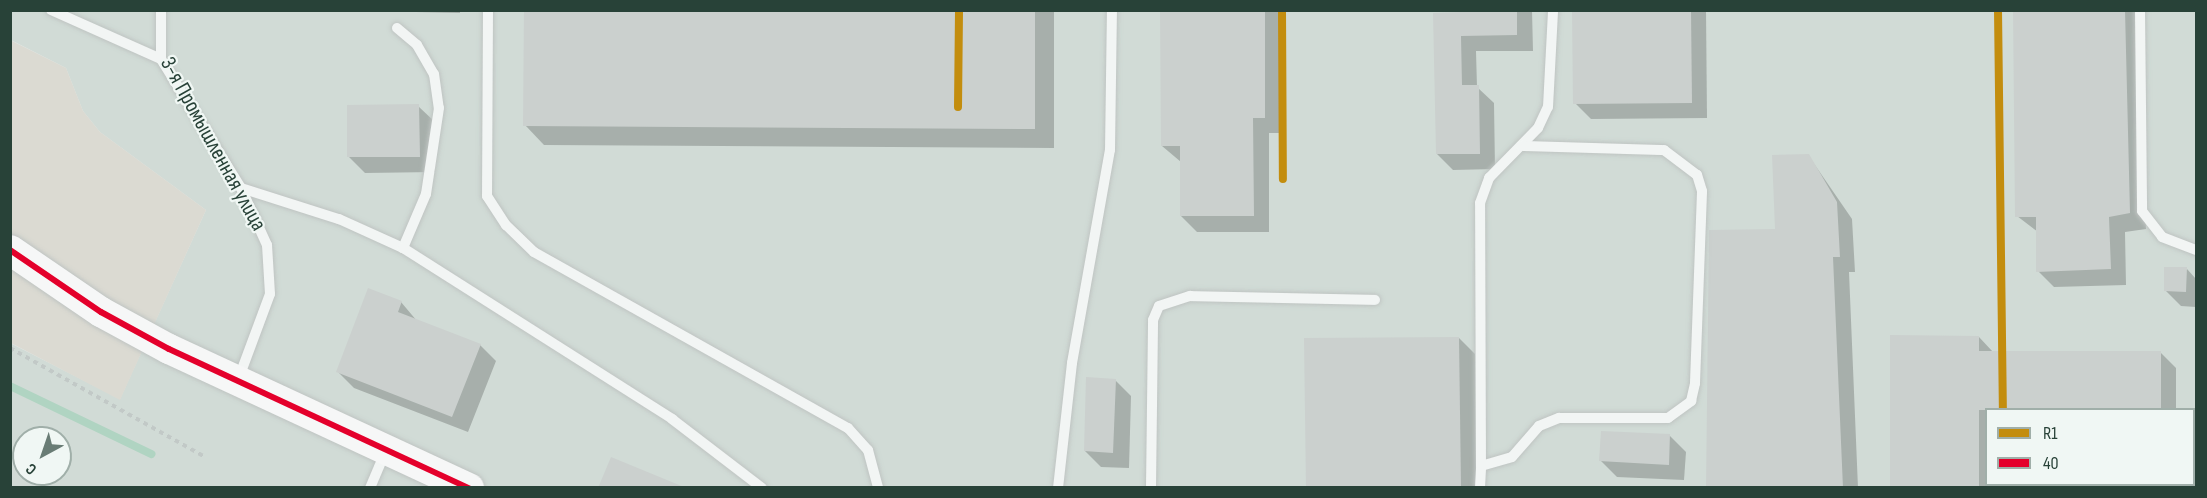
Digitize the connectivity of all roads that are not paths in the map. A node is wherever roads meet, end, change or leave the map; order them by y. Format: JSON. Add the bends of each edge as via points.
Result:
{"nodes":[{"id":1,"x":51,"y":10,"type":"edge"},
{"id":2,"x":161,"y":10,"type":"edge"},
{"id":3,"x":488,"y":10,"type":"edge"},
{"id":4,"x":1112,"y":10,"type":"edge"},
{"id":5,"x":1553,"y":10,"type":"edge"},
{"id":6,"x":2140,"y":10,"type":"edge"},
{"id":7,"x":397,"y":28,"type":"dead end"},
{"id":8,"x":161,"y":59,"type":"junction"},
{"id":9,"x":1521,"y":146,"type":"junction"},
{"id":10,"x":241,"y":188,"type":"junction"},
{"id":11,"x":404,"y":248,"type":"junction"},
{"id":12,"x":10,"y":250,"type":"edge"},
{"id":13,"x":2196,"y":250,"type":"edge"},
{"id":14,"x":1375,"y":300,"type":"dead end"},
{"id":15,"x":238,"y":380,"type":"junction"},
{"id":16,"x":386,"y":450,"type":"junction"},
{"id":17,"x":1481,"y":466,"type":"junction"},
{"id":18,"x":370,"y":488,"type":"edge"},
{"id":19,"x":469,"y":488,"type":"edge"},
{"id":20,"x":762,"y":488,"type":"edge"},
{"id":21,"x":878,"y":488,"type":"edge"},
{"id":22,"x":1058,"y":488,"type":"edge"},
{"id":23,"x":1151,"y":488,"type":"edge"},
{"id":24,"x":1480,"y":488,"type":"edge"}],
"edges":[{"from":1,"to":8,"type":"lane"},
{"from":2,"to":8,"type":"lane","name":"3-я Промышленная улица"},
{"from":3,"to":21,"type":"lane","via":[[487,196],[506,225],[534,252],[848,428],[868,450]]},
{"from":4,"to":22,"type":"lane","via":[[1110,150],[1072,363]]},
{"from":5,"to":9,"type":"lane","via":[[1548,107]]},
{"from":6,"to":13,"type":"lane","via":[[2142,212],[2162,237]]},
{"from":7,"to":11,"type":"lane","via":[[417,45],[434,74],[439,108],[426,194]]},
{"from":8,"to":10,"type":"lane","name":"3-я Промышленная улица"},
{"from":9,"to":17,"type":"lane","via":[[1489,178],[1480,203]]},
{"from":9,"to":17,"type":"lane","via":[[1664,150],[1697,175],[1702,191],[1695,383],[1691,401],[1668,418],[1559,418],[1539,426],[1512,457]]},
{"from":10,"to":11,"type":"lane","via":[[339,219]]},
{"from":10,"to":15,"type":"lane","name":"3-я Промышленная улица","via":[[267,245],[270,294]]},
{"from":11,"to":20,"type":"lane","via":[[672,419]]},
{"from":12,"to":15,"type":"main road","via":[[101,312]]},
{"from":14,"to":23,"type":"lane","via":[[1190,296],[1159,306],[1153,320]]},
{"from":15,"to":16,"type":"main road"},
{"from":16,"to":18,"type":"lane"},
{"from":16,"to":19,"type":"main road"},
{"from":17,"to":24,"type":"lane"}]}
